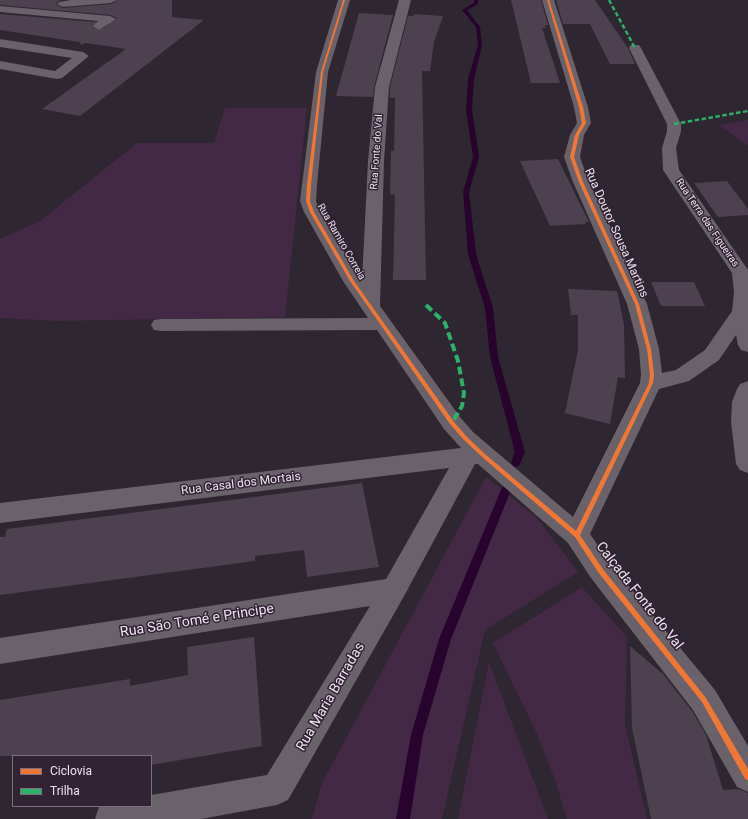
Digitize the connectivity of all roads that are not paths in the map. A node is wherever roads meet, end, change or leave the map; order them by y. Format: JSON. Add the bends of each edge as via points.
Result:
{"nodes":[{"id":1,"x":17,"y":0,"type":"edge"},
{"id":2,"x":111,"y":0,"type":"edge"},
{"id":3,"x":344,"y":0,"type":"edge"},
{"id":4,"x":405,"y":0,"type":"edge"},
{"id":5,"x":548,"y":0,"type":"edge"},
{"id":6,"x":0,"y":9,"type":"edge"},
{"id":7,"x":99,"y":26,"type":"tunnel mouth"},
{"id":8,"x":0,"y":43,"type":"edge"},
{"id":9,"x":72,"y":44,"type":"tunnel mouth"},
{"id":10,"x":635,"y":48,"type":"dead end"},
{"id":11,"x":59,"y":53,"type":"junction"},
{"id":12,"x":0,"y":65,"type":"edge"},
{"id":13,"x":370,"y":306,"type":"junction"},
{"id":14,"x":742,"y":311,"type":"junction"},
{"id":15,"x":382,"y":324,"type":"junction"},
{"id":16,"x":161,"y":325,"type":"dead end"},
{"id":17,"x":748,"y":345,"type":"edge"},
{"id":18,"x":651,"y":383,"type":"junction"},
{"id":19,"x":748,"y":389,"type":"edge"},
{"id":20,"x":475,"y":456,"type":"junction"},
{"id":21,"x":748,"y":464,"type":"edge"},
{"id":22,"x":0,"y":513,"type":"edge"},
{"id":23,"x":577,"y":535,"type":"junction"},
{"id":24,"x":394,"y":590,"type":"junction"},
{"id":25,"x":0,"y":651,"type":"edge"},
{"id":26,"x":748,"y":776,"type":"edge"},
{"id":27,"x":111,"y":819,"type":"edge"}],
"edges":[{"from":1,"to":2,"type":"street","via":[[62,4]]},
{"from":3,"to":13,"type":"street","name":"Rua Ramiro Correia","via":[[322,72],[312,144],[308,201],[352,281]]},
{"from":4,"to":13,"type":"street","name":"Rua Fonte do Val","via":[[382,87]]},
{"from":5,"to":18,"type":"street","name":"Rua Doutor Sousa Martins","via":[[582,107],[584,123],[577,135],[572,157],[637,304],[649,349]]},
{"from":6,"to":7,"type":"street","via":[[110,19]]},
{"from":8,"to":11,"type":"street"},
{"from":9,"to":11,"type":"street"},
{"from":10,"to":14,"type":"street","name":"Rua Terra das Figueiras","via":[[674,124],[669,148],[671,170],[741,273]]},
{"from":11,"to":12,"type":"street","via":[[83,56],[57,74]]},
{"from":13,"to":15,"type":"street","name":"Rua Ramiro Correia"},
{"from":14,"to":17,"type":"street","name":"Rua Terra das Figueiras"},
{"from":14,"to":18,"type":"street","via":[[712,355],[682,376]]},
{"from":15,"to":16,"type":"street"},
{"from":15,"to":20,"type":"street","name":"Rua Ramiro Correia","via":[[465,438]]},
{"from":18,"to":23,"type":"street","name":"Rua Doutor Sousa Martins"},
{"from":19,"to":21,"type":"street","via":[[743,402],[742,416]]},
{"from":20,"to":22,"type":"street","name":"Rua Casal dos Mortais"},
{"from":20,"to":23,"type":"street","name":"Calçada Fonte do Val"},
{"from":20,"to":24,"type":"street","name":"Rua Maria Barradas"},
{"from":23,"to":26,"type":"street","name":"Calçada Fonte do Val","via":[[600,570],[704,700]]},
{"from":24,"to":25,"type":"street","name":"Rua São Tomé e Principe"},
{"from":24,"to":27,"type":"street","name":"Rua Maria Barradas","via":[[277,789]]}]}
